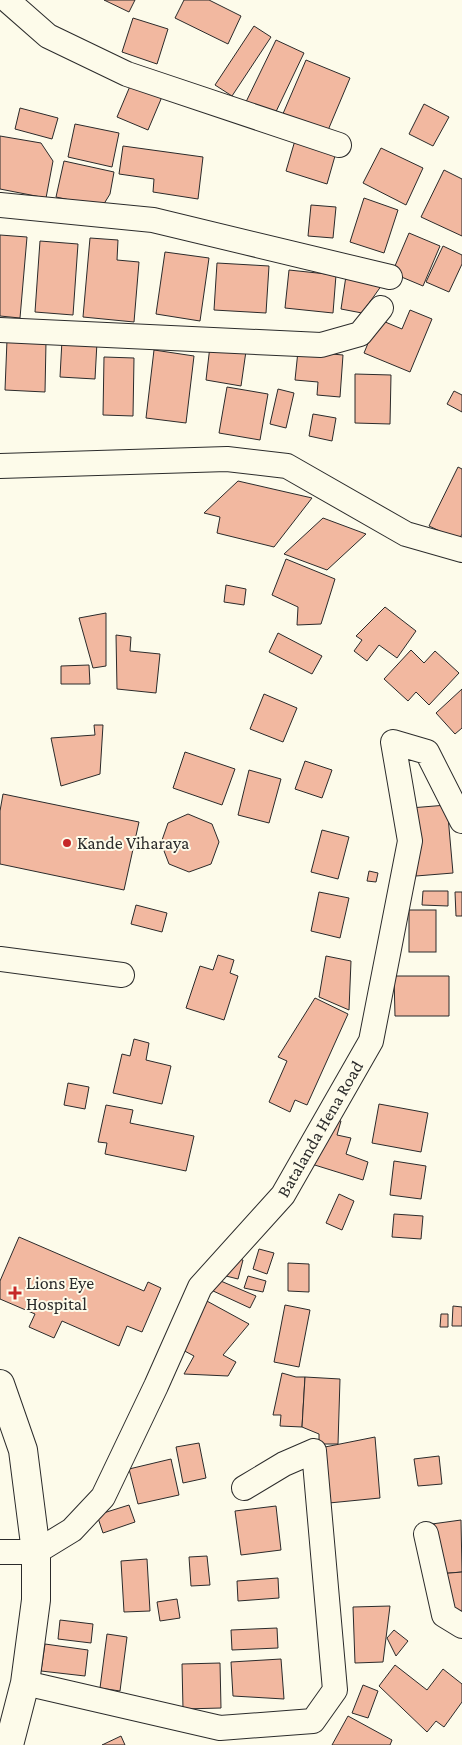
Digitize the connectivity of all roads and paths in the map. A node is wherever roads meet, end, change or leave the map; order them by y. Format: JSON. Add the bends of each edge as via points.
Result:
{"nodes":[{"id":1,"x":7,"y":0,"type":"edge"},
{"id":2,"x":339,"y":146,"type":"dead end"},
{"id":3,"x":0,"y":205,"type":"edge"},
{"id":4,"x":390,"y":277,"type":"dead end"},
{"id":5,"x":381,"y":308,"type":"dead end"},
{"id":6,"x":0,"y":330,"type":"edge"},
{"id":7,"x":0,"y":466,"type":"edge"},
{"id":8,"x":462,"y":550,"type":"edge"},
{"id":9,"x":462,"y":821,"type":"edge"},
{"id":10,"x":0,"y":959,"type":"edge"},
{"id":11,"x":122,"y":975,"type":"dead end"},
{"id":12,"x":0,"y":1384,"type":"edge"},
{"id":13,"x":244,"y":1488,"type":"dead end"},
{"id":14,"x":426,"y":1534,"type":"dead end"},
{"id":15,"x":0,"y":1552,"type":"edge"},
{"id":16,"x":36,"y":1552,"type":"junction"},
{"id":17,"x":462,"y":1626,"type":"edge"},
{"id":18,"x":25,"y":1683,"type":"junction"},
{"id":19,"x":10,"y":1745,"type":"edge"}],
"edges":[{"from":1,"to":2,"type":"street","via":[[48,36],[127,74]]},
{"from":3,"to":4,"type":"street","via":[[153,220]]},
{"from":5,"to":6,"type":"street","via":[[360,334],[321,345]]},
{"from":7,"to":8,"type":"street","via":[[226,460],[287,466],[406,534]]},
{"from":9,"to":16,"type":"street","name":"Batalanda Hena Road","via":[[427,752],[393,742],[410,841],[371,1040],[283,1195],[200,1287],[103,1497],[72,1530]]},
{"from":10,"to":11,"type":"street"},
{"from":12,"to":16,"type":"main road","via":[[23,1450]]},
{"from":13,"to":18,"type":"street","via":[[284,1464],[314,1451],[335,1690],[313,1721],[220,1728]]},
{"from":14,"to":17,"type":"street","via":[[444,1615]]},
{"from":15,"to":16,"type":"street"},
{"from":16,"to":18,"type":"main road","via":[[36,1600]]},
{"from":18,"to":19,"type":"main road"}]}
